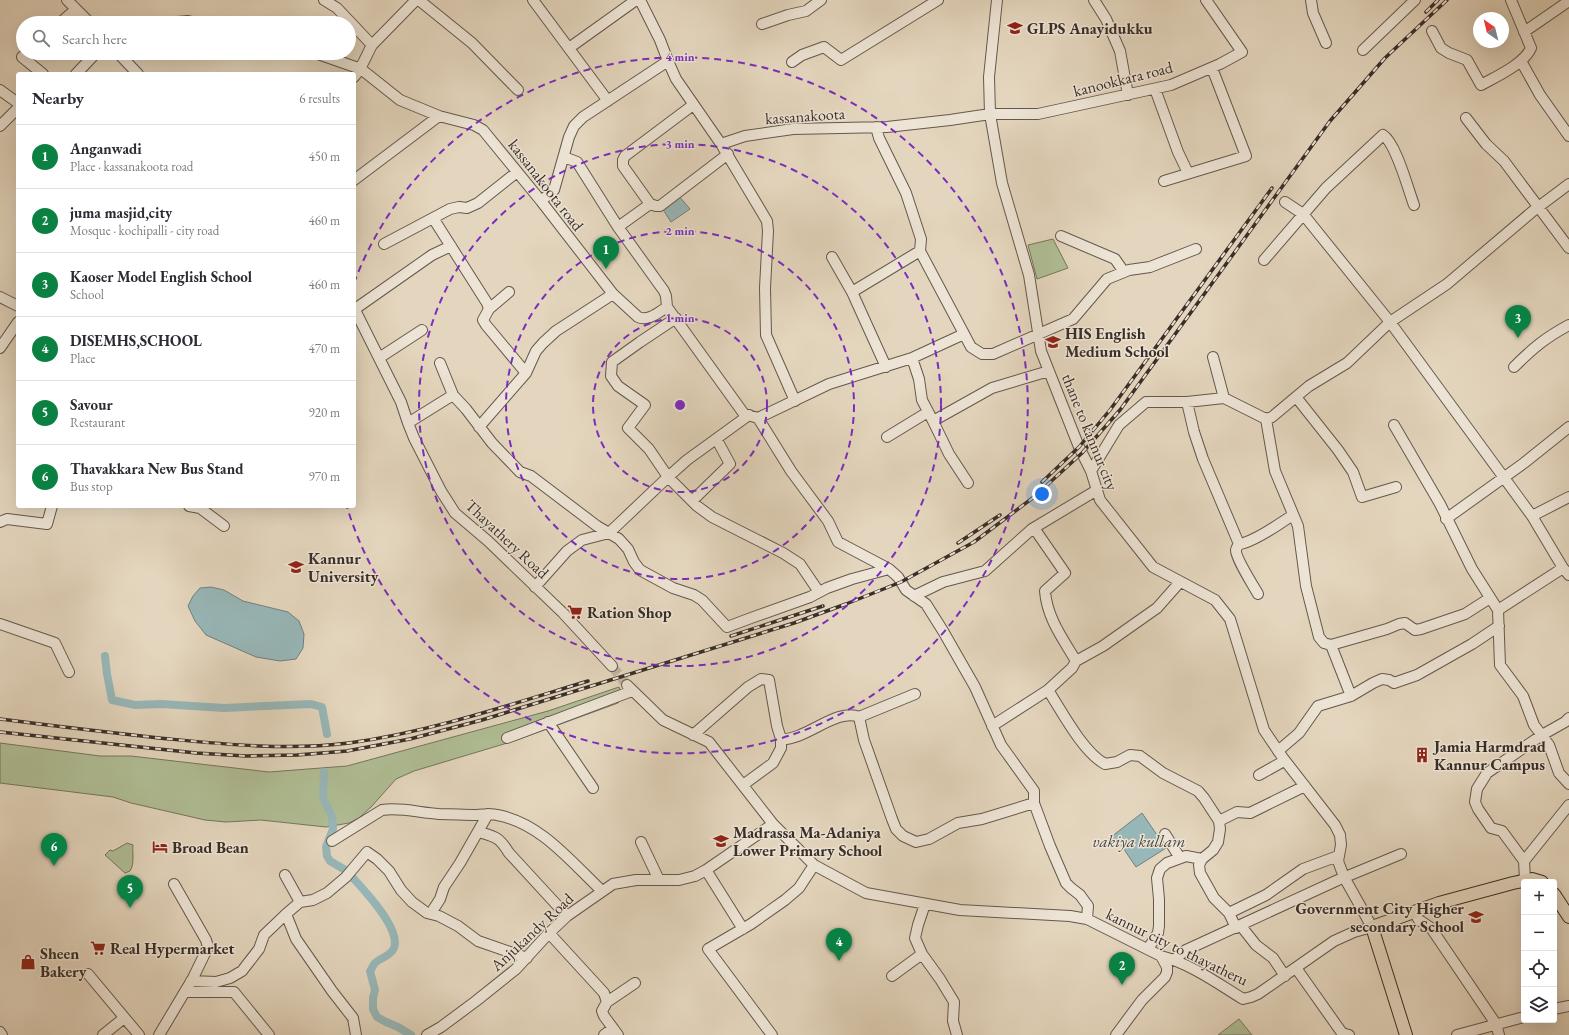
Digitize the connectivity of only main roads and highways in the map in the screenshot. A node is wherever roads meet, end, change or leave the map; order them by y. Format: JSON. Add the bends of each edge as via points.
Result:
{"nodes":[{"id":1,"x":1521,"y":881,"type":"edge"},
{"id":2,"x":1557,"y":899,"type":"edge"},
{"id":3,"x":1569,"y":917,"type":"edge"},
{"id":4,"x":1406,"y":1035,"type":"edge"}],
"edges":[{"from":1,"to":4,"type":"main road","via":[[1438,903],[1372,927]]},
{"from":2,"to":3,"type":"main road"}]}
